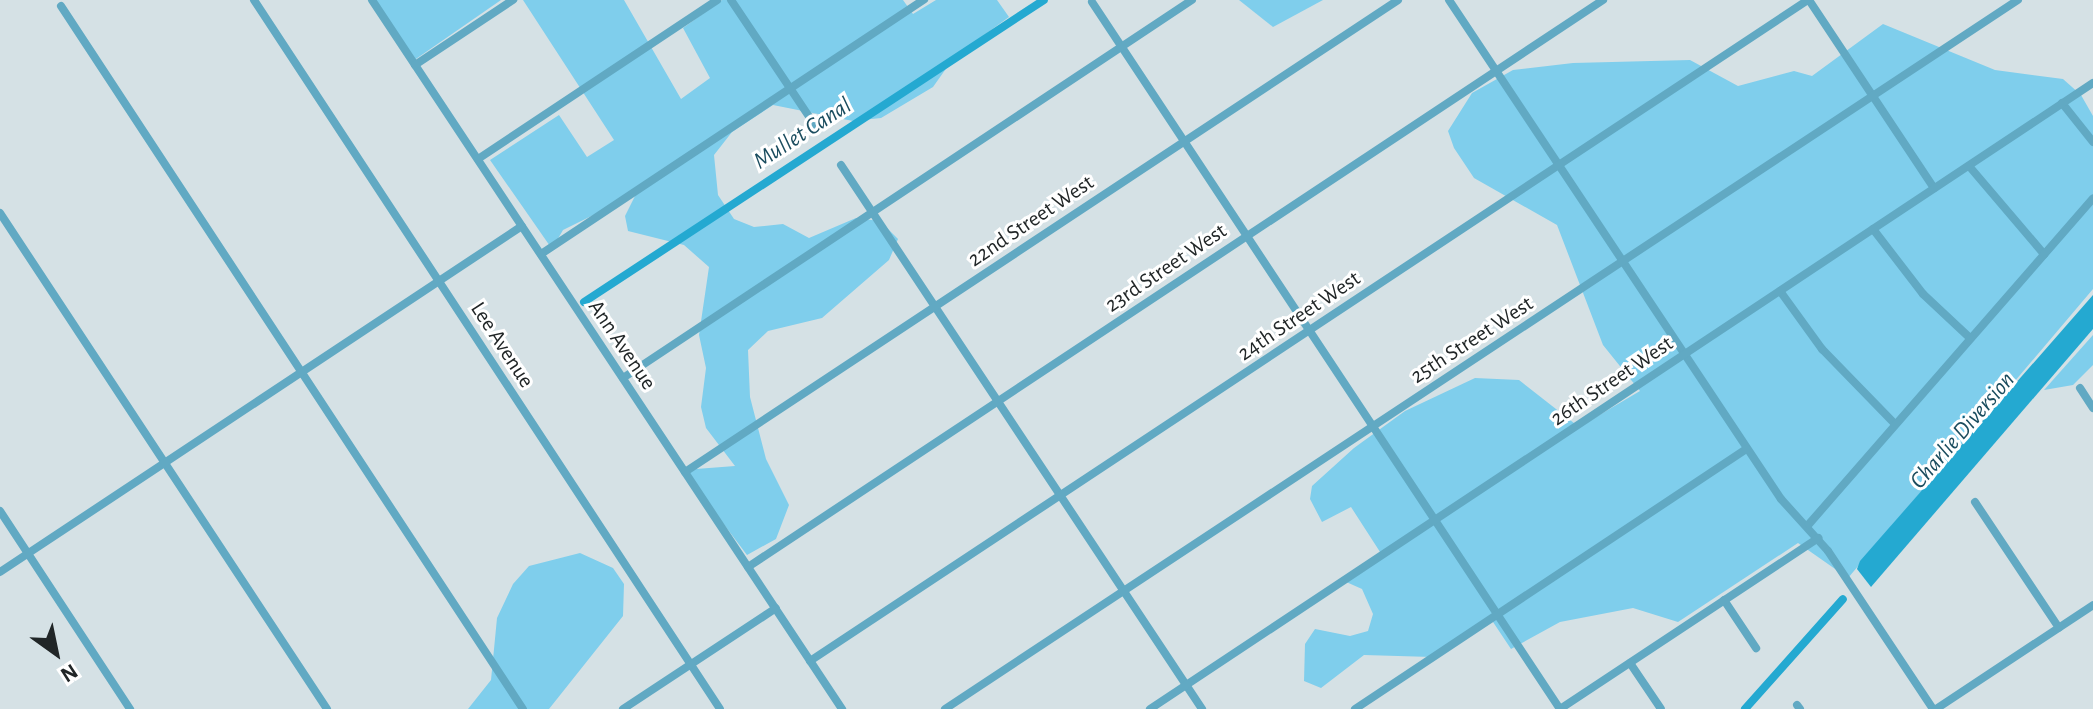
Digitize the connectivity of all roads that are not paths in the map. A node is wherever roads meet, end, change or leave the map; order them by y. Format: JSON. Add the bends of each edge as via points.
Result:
{"nodes":[{"id":1,"x":254,"y":0,"type":"edge"},
{"id":2,"x":372,"y":0,"type":"edge"},
{"id":3,"x":513,"y":0,"type":"edge"},
{"id":4,"x":717,"y":0,"type":"edge"},
{"id":5,"x":731,"y":0,"type":"edge"},
{"id":6,"x":924,"y":0,"type":"edge"},
{"id":7,"x":1192,"y":0,"type":"edge"},
{"id":8,"x":1398,"y":0,"type":"edge"},
{"id":9,"x":1449,"y":0,"type":"edge"},
{"id":10,"x":1603,"y":0,"type":"edge"},
{"id":11,"x":1809,"y":0,"type":"edge"},
{"id":12,"x":2018,"y":0,"type":"edge"},
{"id":13,"x":1092,"y":2,"type":"dead end"},
{"id":14,"x":61,"y":6,"type":"dead end"},
{"id":15,"x":1121,"y":47,"type":"junction"},
{"id":16,"x":415,"y":65,"type":"junction"},
{"id":17,"x":1497,"y":71,"type":"junction"},
{"id":18,"x":2093,"y":83,"type":"edge"},
{"id":19,"x":790,"y":89,"type":"junction"},
{"id":20,"x":1873,"y":96,"type":"junction"},
{"id":21,"x":2062,"y":103,"type":"junction"},
{"id":22,"x":816,"y":127,"type":"dead end"},
{"id":23,"x":1184,"y":142,"type":"junction"},
{"id":24,"x":2093,"y":142,"type":"edge"},
{"id":25,"x":478,"y":159,"type":"junction"},
{"id":26,"x":841,"y":165,"type":"dead end"},
{"id":27,"x":1559,"y":165,"type":"junction"},
{"id":28,"x":1969,"y":166,"type":"junction"},
{"id":29,"x":1934,"y":188,"type":"junction"},
{"id":30,"x":2093,"y":199,"type":"edge"},
{"id":31,"x":872,"y":212,"type":"junction"},
{"id":32,"x":0,"y":213,"type":"edge"},
{"id":33,"x":522,"y":226,"type":"junction"},
{"id":34,"x":1873,"y":229,"type":"junction"},
{"id":35,"x":1247,"y":236,"type":"junction"},
{"id":36,"x":541,"y":254,"type":"junction"},
{"id":37,"x":2044,"y":254,"type":"junction"},
{"id":38,"x":1623,"y":261,"type":"junction"},
{"id":39,"x":439,"y":281,"type":"junction"},
{"id":40,"x":1780,"y":291,"type":"junction"},
{"id":41,"x":935,"y":307,"type":"junction"},
{"id":42,"x":1310,"y":331,"type":"junction"},
{"id":43,"x":1970,"y":338,"type":"junction"},
{"id":44,"x":1685,"y":354,"type":"junction"},
{"id":45,"x":302,"y":371,"type":"junction"},
{"id":46,"x":623,"y":378,"type":"junction"},
{"id":47,"x":2080,"y":388,"type":"dead end"},
{"id":48,"x":998,"y":402,"type":"junction"},
{"id":49,"x":2093,"y":408,"type":"edge"},
{"id":50,"x":1895,"y":424,"type":"junction"},
{"id":51,"x":1373,"y":426,"type":"junction"},
{"id":52,"x":1747,"y":449,"type":"junction"},
{"id":53,"x":164,"y":463,"type":"junction"},
{"id":54,"x":685,"y":472,"type":"junction"},
{"id":55,"x":1060,"y":496,"type":"junction"},
{"id":56,"x":1975,"y":502,"type":"dead end"},
{"id":57,"x":0,"y":511,"type":"edge"},
{"id":58,"x":1435,"y":520,"type":"junction"},
{"id":59,"x":1809,"y":524,"type":"junction"},
{"id":60,"x":1818,"y":538,"type":"junction"},
{"id":61,"x":28,"y":554,"type":"junction"},
{"id":62,"x":748,"y":567,"type":"junction"},
{"id":63,"x":0,"y":572,"type":"edge"},
{"id":64,"x":1123,"y":591,"type":"junction"},
{"id":65,"x":1724,"y":600,"type":"junction"},
{"id":66,"x":2093,"y":605,"type":"edge"},
{"id":67,"x":776,"y":608,"type":"junction"},
{"id":68,"x":1498,"y":615,"type":"junction"},
{"id":69,"x":2059,"y":628,"type":"junction"},
{"id":70,"x":1756,"y":648,"type":"dead end"},
{"id":71,"x":810,"y":661,"type":"junction"},
{"id":72,"x":1630,"y":663,"type":"junction"},
{"id":73,"x":690,"y":664,"type":"junction"},
{"id":74,"x":1186,"y":685,"type":"junction"},
{"id":75,"x":130,"y":709,"type":"edge"},
{"id":76,"x":327,"y":709,"type":"edge"},
{"id":77,"x":523,"y":709,"type":"edge"},
{"id":78,"x":623,"y":709,"type":"edge"},
{"id":79,"x":720,"y":709,"type":"edge"},
{"id":80,"x":842,"y":709,"type":"edge"},
{"id":81,"x":945,"y":709,"type":"edge"},
{"id":82,"x":1150,"y":709,"type":"edge"},
{"id":83,"x":1202,"y":709,"type":"edge"},
{"id":84,"x":1355,"y":709,"type":"edge"},
{"id":85,"x":1560,"y":709,"type":"edge"},
{"id":86,"x":1661,"y":709,"type":"edge"},
{"id":87,"x":1934,"y":709,"type":"edge"}],
"edges":[{"from":1,"to":39,"type":"street","name":"Lee Avenue"},
{"from":2,"to":16,"type":"street","name":"Ann Avenue"},
{"from":3,"to":16,"type":"street"},
{"from":4,"to":25,"type":"street"},
{"from":5,"to":19,"type":"street"},
{"from":6,"to":19,"type":"street"},
{"from":7,"to":15,"type":"street"},
{"from":8,"to":23,"type":"street","name":"22nd Street West"},
{"from":9,"to":17,"type":"street"},
{"from":10,"to":17,"type":"street","name":"23rd Street West"},
{"from":11,"to":20,"type":"street"},
{"from":11,"to":27,"type":"street","name":"24th Street West"},
{"from":12,"to":20,"type":"street","name":"25th Street West"},
{"from":13,"to":15,"type":"street"},
{"from":14,"to":45,"type":"street"},
{"from":15,"to":23,"type":"street"},
{"from":15,"to":31,"type":"street"},
{"from":16,"to":25,"type":"street","name":"Ann Avenue"},
{"from":17,"to":27,"type":"street"},
{"from":17,"to":35,"type":"street","name":"23rd Street West"},
{"from":18,"to":21,"type":"street","name":"26th Street West"},
{"from":19,"to":22,"type":"street"},
{"from":19,"to":36,"type":"street"},
{"from":20,"to":29,"type":"street"},
{"from":20,"to":38,"type":"street","name":"25th Street West"},
{"from":21,"to":24,"type":"street"},
{"from":21,"to":28,"type":"street","name":"26th Street West"},
{"from":23,"to":35,"type":"street"},
{"from":23,"to":41,"type":"street","name":"22nd Street West"},
{"from":25,"to":33,"type":"street","name":"Ann Avenue"},
{"from":26,"to":31,"type":"street"},
{"from":27,"to":38,"type":"street"},
{"from":27,"to":42,"type":"street","name":"24th Street West"},
{"from":28,"to":29,"type":"street","name":"26th Street West"},
{"from":28,"to":37,"type":"street"},
{"from":29,"to":34,"type":"street","name":"26th Street West"},
{"from":30,"to":37,"type":"street"},
{"from":31,"to":41,"type":"street"},
{"from":31,"to":46,"type":"street"},
{"from":32,"to":53,"type":"street"},
{"from":33,"to":36,"type":"street","name":"Ann Avenue"},
{"from":33,"to":39,"type":"street"},
{"from":34,"to":40,"type":"street","name":"26th Street West"},
{"from":34,"to":43,"type":"street","via":[[1917,288]]},
{"from":35,"to":42,"type":"street"},
{"from":35,"to":48,"type":"street","name":"23rd Street West"},
{"from":36,"to":46,"type":"street","name":"Ann Avenue"},
{"from":37,"to":43,"type":"street"},
{"from":38,"to":44,"type":"street"},
{"from":38,"to":51,"type":"street","name":"25th Street West"},
{"from":39,"to":45,"type":"street"},
{"from":39,"to":73,"type":"street","name":"Lee Avenue"},
{"from":40,"to":44,"type":"street","name":"26th Street West"},
{"from":40,"to":50,"type":"street","via":[[1830,358]]},
{"from":41,"to":48,"type":"street"},
{"from":41,"to":54,"type":"street","name":"22nd Street West"},
{"from":42,"to":51,"type":"street"},
{"from":42,"to":55,"type":"street","name":"24th Street West"},
{"from":43,"to":50,"type":"street"},
{"from":44,"to":52,"type":"street"},
{"from":44,"to":58,"type":"street","name":"26th Street West"},
{"from":45,"to":53,"type":"street"},
{"from":45,"to":77,"type":"street"},
{"from":46,"to":54,"type":"street","name":"Ann Avenue"},
{"from":47,"to":49,"type":"street"},
{"from":48,"to":55,"type":"street"},
{"from":48,"to":62,"type":"street","name":"23rd Street West"},
{"from":50,"to":59,"type":"street"},
{"from":51,"to":58,"type":"street"},
{"from":51,"to":64,"type":"street","name":"25th Street West"},
{"from":52,"to":59,"type":"street"},
{"from":52,"to":68,"type":"street"},
{"from":53,"to":61,"type":"street"},
{"from":53,"to":76,"type":"street"},
{"from":54,"to":62,"type":"street","name":"Ann Avenue"},
{"from":55,"to":64,"type":"street"},
{"from":55,"to":71,"type":"street","name":"24th Street West"},
{"from":56,"to":69,"type":"street"},
{"from":57,"to":61,"type":"street"},
{"from":58,"to":68,"type":"street"},
{"from":58,"to":74,"type":"street","name":"26th Street West"},
{"from":59,"to":60,"type":"street"},
{"from":60,"to":65,"type":"street"},
{"from":60,"to":87,"type":"street"},
{"from":61,"to":63,"type":"street"},
{"from":61,"to":75,"type":"street"},
{"from":62,"to":67,"type":"street","name":"Ann Avenue"},
{"from":64,"to":74,"type":"street"},
{"from":64,"to":81,"type":"street","name":"25th Street West"},
{"from":65,"to":70,"type":"street"},
{"from":65,"to":72,"type":"street"},
{"from":66,"to":69,"type":"street"},
{"from":67,"to":71,"type":"street","name":"Ann Avenue"},
{"from":67,"to":73,"type":"street"},
{"from":68,"to":84,"type":"street"},
{"from":68,"to":85,"type":"street"},
{"from":69,"to":87,"type":"street"},
{"from":71,"to":80,"type":"street","name":"Ann Avenue"},
{"from":72,"to":85,"type":"street"},
{"from":72,"to":86,"type":"street"},
{"from":73,"to":78,"type":"street"},
{"from":73,"to":79,"type":"street","name":"Lee Avenue"},
{"from":74,"to":82,"type":"street","name":"26th Street West"},
{"from":74,"to":83,"type":"street"}]}
